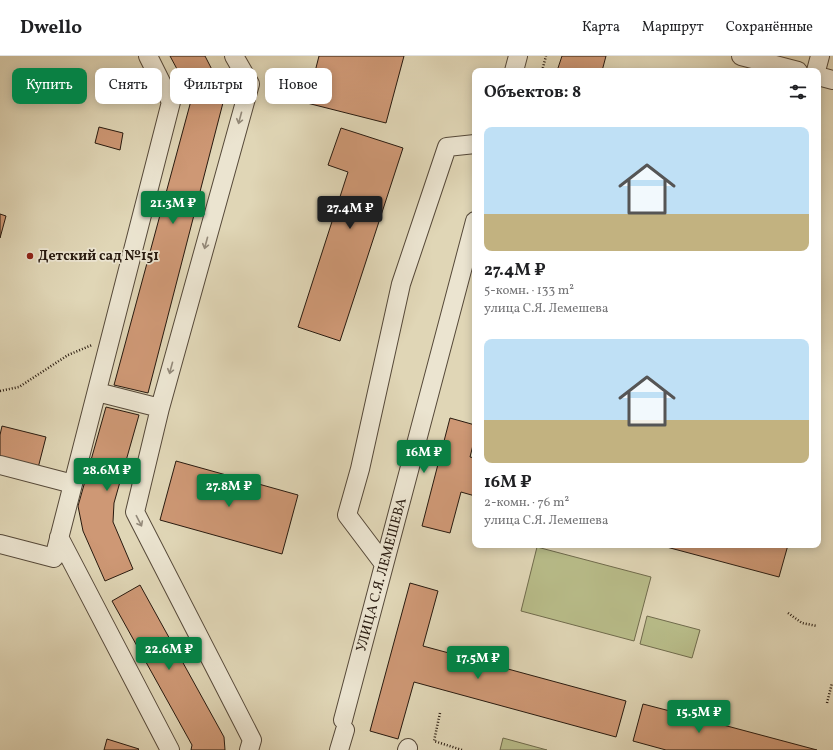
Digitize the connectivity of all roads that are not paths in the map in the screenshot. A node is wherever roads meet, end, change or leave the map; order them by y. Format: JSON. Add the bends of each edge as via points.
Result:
{"nodes":[{"id":1,"x":148,"y":56,"type":"edge"},
{"id":2,"x":234,"y":56,"type":"edge"},
{"id":3,"x":518,"y":56,"type":"edge"},
{"id":4,"x":741,"y":56,"type":"edge"},
{"id":5,"x":820,"y":56,"type":"edge"},
{"id":6,"x":515,"y":68,"type":"edge"},
{"id":7,"x":787,"y":68,"type":"edge"},
{"id":8,"x":817,"y":68,"type":"edge"},
{"id":9,"x":821,"y":77,"type":"edge"},
{"id":10,"x":833,"y":80,"type":"edge"},
{"id":11,"x":472,"y":144,"type":"edge"},
{"id":12,"x":472,"y":232,"type":"edge"},
{"id":13,"x":97,"y":392,"type":"junction"},
{"id":14,"x":160,"y":408,"type":"junction"},
{"id":15,"x":0,"y":465,"type":"edge"},
{"id":16,"x":73,"y":484,"type":"junction"},
{"id":17,"x":59,"y":537,"type":"junction"},
{"id":18,"x":0,"y":544,"type":"edge"},
{"id":19,"x":384,"y":564,"type":"junction"},
{"id":20,"x":170,"y":750,"type":"edge"},
{"id":21,"x":249,"y":750,"type":"edge"},
{"id":22,"x":339,"y":750,"type":"edge"}],
"edges":[{"from":1,"to":13,"type":"street","via":[[171,102]]},
{"from":2,"to":14,"type":"street","one_way":true,"via":[[250,84]]},
{"from":3,"to":6,"type":"street"},
{"from":4,"to":7,"type":"street"},
{"from":5,"to":8,"type":"street"},
{"from":9,"to":10,"type":"street"},
{"from":11,"to":19,"type":"street","via":[[447,147],[401,284],[360,470],[347,515]]},
{"from":12,"to":19,"type":"street","name":"УЛИЦА С.Я. ЛЕМЕШЕВА"},
{"from":13,"to":14,"type":"street"},
{"from":13,"to":16,"type":"street"},
{"from":14,"to":21,"type":"street","one_way":true,"via":[[135,512],[252,740]]},
{"from":15,"to":16,"type":"street"},
{"from":16,"to":17,"type":"street"},
{"from":17,"to":18,"type":"street","via":[[54,558]]},
{"from":17,"to":20,"type":"street"},
{"from":19,"to":22,"type":"street","name":"УЛИЦА С.Я. ЛЕМЕШЕВА"}]}
